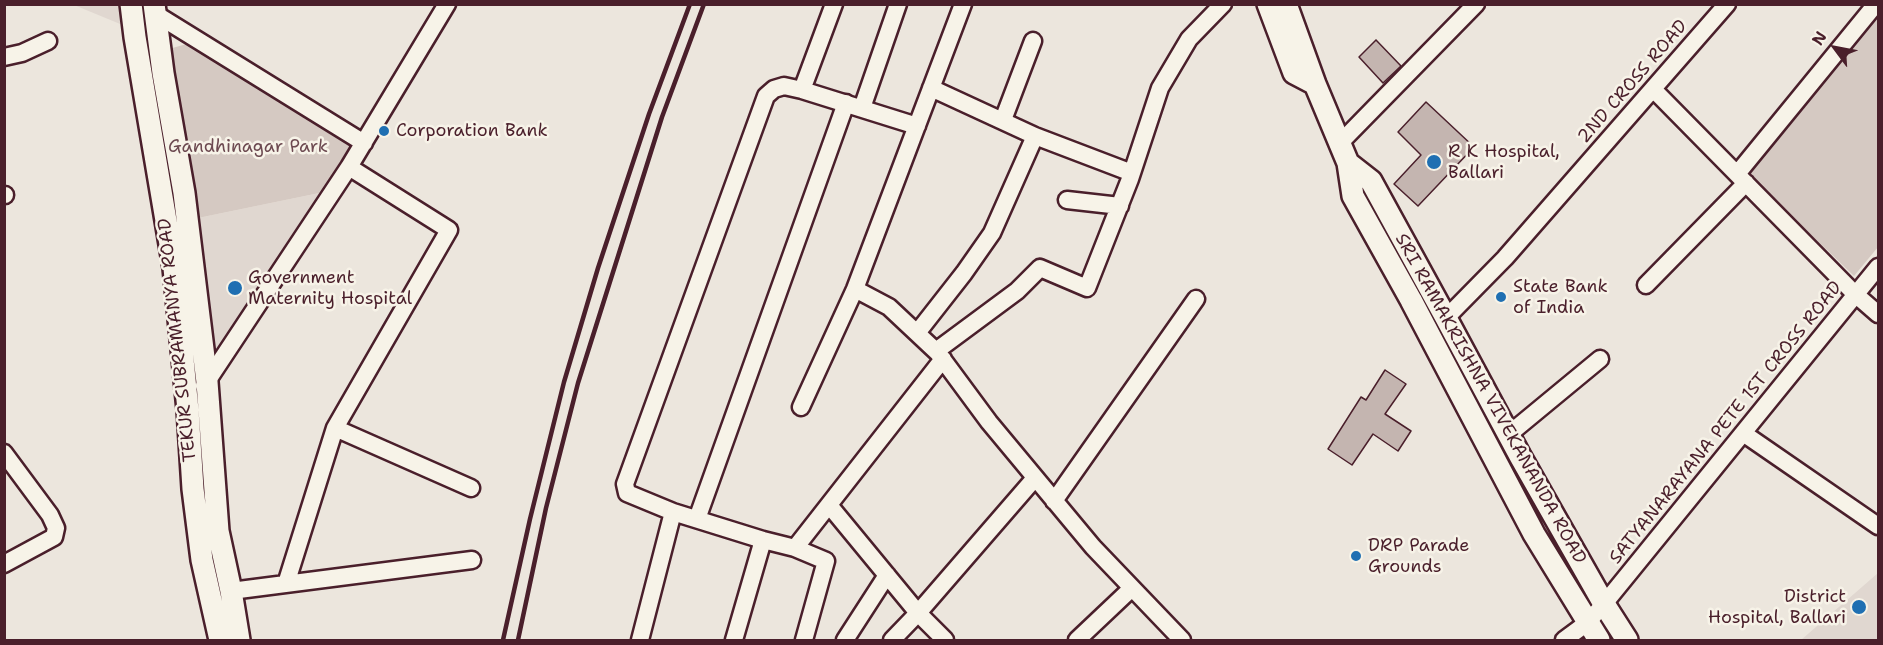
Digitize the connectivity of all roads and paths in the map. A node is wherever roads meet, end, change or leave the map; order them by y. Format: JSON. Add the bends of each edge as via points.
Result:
{"nodes":[{"id":1,"x":447,"y":4,"type":"edge"},
{"id":2,"x":834,"y":4,"type":"edge"},
{"id":3,"x":898,"y":4,"type":"edge"},
{"id":4,"x":963,"y":4,"type":"edge"},
{"id":5,"x":1223,"y":4,"type":"edge"},
{"id":6,"x":1268,"y":4,"type":"edge"},
{"id":7,"x":1286,"y":4,"type":"edge"},
{"id":8,"x":1302,"y":4,"type":"edge"},
{"id":9,"x":1476,"y":4,"type":"edge"},
{"id":10,"x":1726,"y":4,"type":"edge"},
{"id":11,"x":1876,"y":4,"type":"edge"},
{"id":12,"x":156,"y":7,"type":"edge"},
{"id":13,"x":132,"y":12,"type":"edge"},
{"id":14,"x":48,"y":41,"type":"dead end"},
{"id":15,"x":1033,"y":41,"type":"dead end"},
{"id":16,"x":4,"y":57,"type":"edge"},
{"id":17,"x":1315,"y":84,"type":"junction"},
{"id":18,"x":931,"y":88,"type":"junction"},
{"id":19,"x":1653,"y":89,"type":"junction"},
{"id":20,"x":802,"y":90,"type":"junction"},
{"id":21,"x":854,"y":106,"type":"junction"},
{"id":22,"x":1003,"y":120,"type":"junction"},
{"id":23,"x":917,"y":126,"type":"junction"},
{"id":24,"x":1035,"y":136,"type":"junction"},
{"id":25,"x":364,"y":143,"type":"junction"},
{"id":26,"x":1343,"y":153,"type":"junction"},
{"id":27,"x":349,"y":167,"type":"junction"},
{"id":28,"x":1132,"y":173,"type":"junction"},
{"id":29,"x":1742,"y":179,"type":"junction"},
{"id":30,"x":1067,"y":200,"type":"dead end"},
{"id":31,"x":1120,"y":206,"type":"junction"},
{"id":32,"x":1878,"y":267,"type":"edge"},
{"id":33,"x":1646,"y":285,"type":"dead end"},
{"id":34,"x":855,"y":288,"type":"junction"},
{"id":35,"x":1855,"y":294,"type":"junction"},
{"id":36,"x":1196,"y":299,"type":"dead end"},
{"id":37,"x":1878,"y":314,"type":"edge"},
{"id":38,"x":1446,"y":318,"type":"junction"},
{"id":39,"x":917,"y":333,"type":"junction"},
{"id":40,"x":939,"y":355,"type":"junction"},
{"id":41,"x":1600,"y":359,"type":"dead end"},
{"id":42,"x":207,"y":382,"type":"junction"},
{"id":43,"x":801,"y":407,"type":"dead end"},
{"id":44,"x":188,"y":410,"type":"junction"},
{"id":45,"x":335,"y":428,"type":"junction"},
{"id":46,"x":1743,"y":433,"type":"junction"},
{"id":47,"x":1508,"y":435,"type":"junction"},
{"id":48,"x":4,"y":453,"type":"edge"},
{"id":49,"x":1035,"y":478,"type":"junction"},
{"id":50,"x":471,"y":488,"type":"dead end"},
{"id":51,"x":1054,"y":501,"type":"junction"},
{"id":52,"x":829,"y":505,"type":"junction"},
{"id":53,"x":673,"y":512,"type":"junction"},
{"id":54,"x":697,"y":519,"type":"junction"},
{"id":55,"x":1878,"y":526,"type":"edge"},
{"id":56,"x":763,"y":540,"type":"junction"},
{"id":57,"x":795,"y":548,"type":"junction"},
{"id":58,"x":472,"y":560,"type":"dead end"},
{"id":59,"x":4,"y":564,"type":"edge"},
{"id":60,"x":887,"y":575,"type":"junction"},
{"id":61,"x":286,"y":584,"type":"junction"},
{"id":62,"x":1132,"y":588,"type":"junction"},
{"id":63,"x":231,"y":591,"type":"junction"},
{"id":64,"x":1604,"y":604,"type":"junction"},
{"id":65,"x":918,"y":613,"type":"junction"},
{"id":66,"x":1587,"y":623,"type":"junction"},
{"id":67,"x":220,"y":640,"type":"edge"},
{"id":68,"x":239,"y":640,"type":"edge"},
{"id":69,"x":640,"y":640,"type":"edge"},
{"id":70,"x":734,"y":640,"type":"edge"},
{"id":71,"x":804,"y":640,"type":"edge"},
{"id":72,"x":845,"y":640,"type":"edge"},
{"id":73,"x":892,"y":640,"type":"edge"},
{"id":74,"x":945,"y":640,"type":"edge"},
{"id":75,"x":1077,"y":640,"type":"edge"},
{"id":76,"x":1182,"y":640,"type":"edge"},
{"id":77,"x":1564,"y":640,"type":"edge"},
{"id":78,"x":1599,"y":640,"type":"edge"},
{"id":79,"x":1627,"y":640,"type":"edge"}],
"edges":[{"from":1,"to":25,"type":"street"},
{"from":2,"to":20,"type":"street"},
{"from":3,"to":21,"type":"street"},
{"from":4,"to":18,"type":"street"},
{"from":5,"to":28,"type":"street","via":[[1189,39],[1160,88]]},
{"from":6,"to":17,"type":"main road","via":[[1294,73]]},
{"from":7,"to":17,"type":"main road"},
{"from":8,"to":17,"type":"main road","name":"SRI RAMAKRISHNA VIVEKANANDA ROAD","via":[[1319,58]]},
{"from":9,"to":26,"type":"street"},
{"from":10,"to":19,"type":"street","name":"2ND CROSS ROAD"},
{"from":11,"to":29,"type":"street"},
{"from":12,"to":13,"type":"street"},
{"from":12,"to":25,"type":"street"},
{"from":12,"to":42,"type":"main road","name":"TEKUR SUBRAMANYA ROAD"},
{"from":13,"to":44,"type":"main road","name":"TEKUR SUBRAMANYA ROAD","via":[[174,268]]},
{"from":14,"to":16,"type":"street"},
{"from":15,"to":22,"type":"street"},
{"from":17,"to":26,"type":"main road","name":"SRI RAMAKRISHNA VIVEKANANDA ROAD"},
{"from":18,"to":22,"type":"street"},
{"from":18,"to":23,"type":"street"},
{"from":19,"to":29,"type":"street"},
{"from":19,"to":38,"type":"street","name":"2ND CROSS ROAD","via":[[1505,258]]},
{"from":20,"to":21,"type":"street"},
{"from":20,"to":53,"type":"street","via":[[784,86],[766,96],[625,484],[627,494]]},
{"from":21,"to":23,"type":"street"},
{"from":21,"to":54,"type":"street"},
{"from":22,"to":24,"type":"street"},
{"from":23,"to":34,"type":"street"},
{"from":24,"to":28,"type":"street"},
{"from":24,"to":39,"type":"street","via":[[992,233]]},
{"from":25,"to":27,"type":"street"},
{"from":26,"to":38,"type":"main road","name":"SRI RAMAKRISHNA VIVEKANANDA ROAD","via":[[1371,182]]},
{"from":26,"to":66,"type":"main road","name":"SRI RAMAKRISHNA VIVEKANANDA ROAD","via":[[1353,196],[1534,534]]},
{"from":27,"to":42,"type":"street"},
{"from":27,"to":45,"type":"street","via":[[449,230]]},
{"from":28,"to":31,"type":"street"},
{"from":29,"to":33,"type":"street"},
{"from":29,"to":35,"type":"street"},
{"from":30,"to":31,"type":"street"},
{"from":31,"to":40,"type":"street","via":[[1087,288],[1040,268]]},
{"from":32,"to":35,"type":"street","name":"SATYANARAYANA PETE 1ST CROSS ROAD"},
{"from":34,"to":39,"type":"street","via":[[889,307]]},
{"from":34,"to":43,"type":"street"},
{"from":35,"to":37,"type":"street"},
{"from":35,"to":46,"type":"street","name":"SATYANARAYANA PETE 1ST CROSS ROAD"},
{"from":36,"to":51,"type":"street"},
{"from":38,"to":47,"type":"main road","name":"SRI RAMAKRISHNA VIVEKANANDA ROAD"},
{"from":39,"to":40,"type":"street"},
{"from":40,"to":49,"type":"street"},
{"from":40,"to":52,"type":"street"},
{"from":41,"to":47,"type":"street"},
{"from":42,"to":44,"type":"street"},
{"from":42,"to":63,"type":"main road","name":"TEKUR SUBRAMANYA ROAD","via":[[218,531]]},
{"from":44,"to":67,"type":"main road","name":"TEKUR SUBRAMANYA ROAD","via":[[198,534]]},
{"from":45,"to":50,"type":"street"},
{"from":45,"to":61,"type":"street"},
{"from":46,"to":55,"type":"street"},
{"from":46,"to":64,"type":"street","name":"SATYANARAYANA PETE 1ST CROSS ROAD"},
{"from":47,"to":64,"type":"main road","name":"SRI RAMAKRISHNA VIVEKANANDA ROAD"},
{"from":48,"to":59,"type":"street","via":[[56,528],[54,537]]},
{"from":49,"to":51,"type":"street"},
{"from":49,"to":65,"type":"street"},
{"from":51,"to":62,"type":"street"},
{"from":52,"to":57,"type":"street"},
{"from":52,"to":60,"type":"street"},
{"from":53,"to":54,"type":"street"},
{"from":53,"to":69,"type":"street"},
{"from":54,"to":56,"type":"street"},
{"from":56,"to":57,"type":"street"},
{"from":56,"to":70,"type":"street"},
{"from":57,"to":71,"type":"street","via":[[826,561]]},
{"from":58,"to":61,"type":"street"},
{"from":60,"to":65,"type":"street"},
{"from":60,"to":72,"type":"street"},
{"from":61,"to":63,"type":"street"},
{"from":62,"to":75,"type":"street"},
{"from":62,"to":76,"type":"street"},
{"from":63,"to":68,"type":"main road","name":"TEKUR SUBRAMANYA ROAD"},
{"from":64,"to":66,"type":"street","name":"SATYANARAYANA PETE 1ST CROSS ROAD"},
{"from":64,"to":79,"type":"main road","name":"SRI RAMAKRISHNA VIVEKANANDA ROAD"},
{"from":65,"to":73,"type":"street"},
{"from":65,"to":74,"type":"street"},
{"from":66,"to":77,"type":"street","name":"SATYANARAYANA PETE 1ST CROSS ROAD"},
{"from":66,"to":78,"type":"main road","name":"SRI RAMAKRISHNA VIVEKANANDA ROAD"}]}
